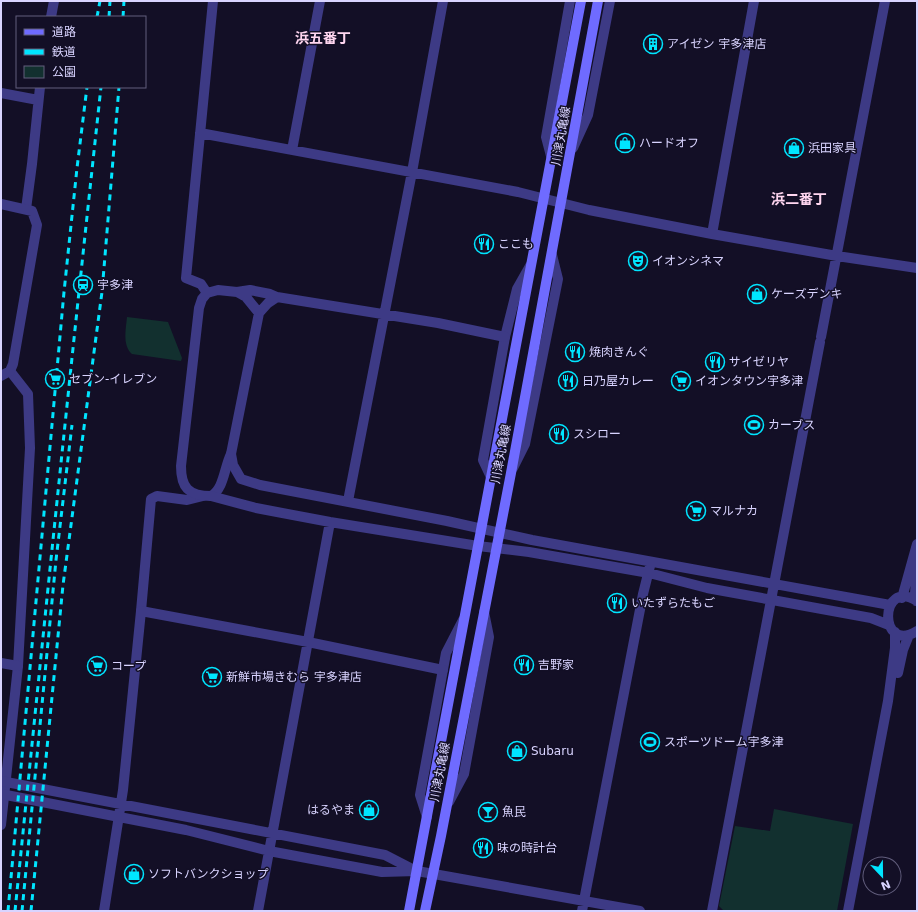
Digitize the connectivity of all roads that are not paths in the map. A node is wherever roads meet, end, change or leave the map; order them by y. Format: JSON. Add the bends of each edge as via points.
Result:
{"nodes":[{"id":1,"x":54,"y":1,"type":"edge"},
{"id":2,"x":213,"y":1,"type":"edge"},
{"id":3,"x":320,"y":1,"type":"edge"},
{"id":4,"x":443,"y":1,"type":"edge"},
{"id":5,"x":570,"y":1,"type":"edge"},
{"id":6,"x":581,"y":1,"type":"edge"},
{"id":7,"x":598,"y":1,"type":"edge"},
{"id":8,"x":610,"y":1,"type":"edge"},
{"id":9,"x":754,"y":1,"type":"edge"},
{"id":10,"x":885,"y":1,"type":"edge"},
{"id":11,"x":51,"y":16,"type":"edge"},
{"id":12,"x":40,"y":88,"type":"edge"},
{"id":13,"x":1,"y":93,"type":"edge"},
{"id":14,"x":38,"y":100,"type":"junction"},
{"id":15,"x":200,"y":133,"type":"junction"},
{"id":16,"x":292,"y":150,"type":"junction"},
{"id":17,"x":571,"y":150,"type":"junction"},
{"id":18,"x":551,"y":156,"type":"junction"},
{"id":19,"x":412,"y":172,"type":"junction"},
{"id":20,"x":544,"y":199,"type":"junction"},
{"id":21,"x":562,"y":203,"type":"junction"},
{"id":22,"x":1,"y":204,"type":"edge"},
{"id":23,"x":26,"y":209,"type":"junction"},
{"id":24,"x":712,"y":234,"type":"junction"},
{"id":25,"x":837,"y":256,"type":"junction"},
{"id":26,"x":532,"y":263,"type":"junction"},
{"id":27,"x":917,"y":268,"type":"edge"},
{"id":28,"x":237,"y":292,"type":"junction"},
{"id":29,"x":207,"y":293,"type":"junction"},
{"id":30,"x":277,"y":298,"type":"junction"},
{"id":31,"x":258,"y":313,"type":"junction"},
{"id":32,"x":384,"y":315,"type":"junction"},
{"id":33,"x":506,"y":337,"type":"junction"},
{"id":34,"x":5,"y":373,"type":"edge"},
{"id":35,"x":231,"y":454,"type":"junction"},
{"id":36,"x":491,"y":477,"type":"junction"},
{"id":37,"x":207,"y":496,"type":"junction"},
{"id":38,"x":348,"y":501,"type":"junction"},
{"id":39,"x":330,"y":522,"type":"junction"},
{"id":40,"x":482,"y":528,"type":"junction"},
{"id":41,"x":500,"y":532,"type":"junction"},
{"id":42,"x":917,"y":544,"type":"edge"},
{"id":43,"x":478,"y":546,"type":"junction"},
{"id":44,"x":495,"y":548,"type":"junction"},
{"id":45,"x":650,"y":562,"type":"junction"},
{"id":46,"x":917,"y":566,"type":"edge"},
{"id":47,"x":649,"y":573,"type":"junction"},
{"id":48,"x":774,"y":585,"type":"junction"},
{"id":49,"x":902,"y":598,"type":"junction"},
{"id":50,"x":771,"y":599,"type":"junction"},
{"id":51,"x":916,"y":601,"type":"edge"},
{"id":52,"x":890,"y":605,"type":"junction"},
{"id":53,"x":141,"y":611,"type":"junction"},
{"id":54,"x":464,"y":617,"type":"junction"},
{"id":55,"x":892,"y":628,"type":"junction"},
{"id":56,"x":913,"y":633,"type":"edge"},
{"id":57,"x":308,"y":642,"type":"junction"},
{"id":58,"x":1,"y":663,"type":"edge"},
{"id":59,"x":18,"y":666,"type":"junction"},
{"id":60,"x":443,"y":670,"type":"junction"},
{"id":61,"x":888,"y":702,"type":"junction"},
{"id":62,"x":4,"y":781,"type":"edge"},
{"id":63,"x":3,"y":795,"type":"edge"},
{"id":64,"x":121,"y":804,"type":"junction"},
{"id":65,"x":427,"y":817,"type":"junction"},
{"id":66,"x":118,"y":818,"type":"junction"},
{"id":67,"x":1,"y":825,"type":"edge"},
{"id":68,"x":272,"y":833,"type":"junction"},
{"id":69,"x":269,"y":851,"type":"junction"},
{"id":70,"x":417,"y":871,"type":"junction"},
{"id":71,"x":433,"y":874,"type":"junction"},
{"id":72,"x":584,"y":900,"type":"junction"},
{"id":73,"x":104,"y":911,"type":"edge"},
{"id":74,"x":258,"y":911,"type":"edge"},
{"id":75,"x":409,"y":911,"type":"edge"},
{"id":76,"x":425,"y":911,"type":"edge"},
{"id":77,"x":582,"y":911,"type":"edge"},
{"id":78,"x":640,"y":911,"type":"edge"},
{"id":79,"x":712,"y":911,"type":"edge"},
{"id":80,"x":848,"y":911,"type":"edge"}],
"edges":[{"from":1,"to":11,"type":"street"},
{"from":2,"to":15,"type":"street"},
{"from":3,"to":16,"type":"street"},
{"from":4,"to":19,"type":"street"},
{"from":5,"to":18,"type":"street","via":[[546,137]]},
{"from":6,"to":18,"type":"main road","name":"川津丸亀線"},
{"from":7,"to":17,"type":"main road","name":"川津丸亀線"},
{"from":8,"to":17,"type":"street","via":[[588,115]]},
{"from":9,"to":24,"type":"street"},
{"from":10,"to":25,"type":"street"},
{"from":12,"to":14,"type":"street"},
{"from":13,"to":14,"type":"street"},
{"from":14,"to":23,"type":"street"},
{"from":15,"to":16,"type":"street"},
{"from":15,"to":29,"type":"street","via":[[186,278],[201,284]]},
{"from":16,"to":19,"type":"street"},
{"from":17,"to":21,"type":"main road","name":"川津丸亀線"},
{"from":18,"to":20,"type":"main road","name":"川津丸亀線"},
{"from":19,"to":20,"type":"street"},
{"from":19,"to":32,"type":"street"},
{"from":20,"to":21,"type":"street"},
{"from":20,"to":26,"type":"main road","name":"川津丸亀線"},
{"from":21,"to":24,"type":"street"},
{"from":21,"to":41,"type":"main road","name":"川津丸亀線"},
{"from":22,"to":23,"type":"street"},
{"from":23,"to":34,"type":"street","via":[[32,211],[37,225],[13,364]]},
{"from":24,"to":25,"type":"street"},
{"from":25,"to":27,"type":"street"},
{"from":25,"to":48,"type":"street"},
{"from":26,"to":33,"type":"street","via":[[517,289]]},
{"from":26,"to":36,"type":"main road","name":"川津丸亀線"},
{"from":28,"to":29,"type":"street","via":[[218,290]]},
{"from":28,"to":30,"type":"street","via":[[250,290]]},
{"from":28,"to":31,"type":"street","via":[[246,297]]},
{"from":29,"to":37,"type":"street","via":[[199,308],[181,479],[184,486]]},
{"from":30,"to":31,"type":"street"},
{"from":30,"to":32,"type":"street"},
{"from":31,"to":35,"type":"street"},
{"from":32,"to":33,"type":"street"},
{"from":32,"to":38,"type":"street"},
{"from":33,"to":36,"type":"street","via":[[483,460]]},
{"from":34,"to":59,"type":"street","via":[[28,394],[30,401],[30,448]]},
{"from":35,"to":37,"type":"street","via":[[221,487],[217,493]]},
{"from":35,"to":38,"type":"street","via":[[236,472],[241,479],[250,483]]},
{"from":36,"to":40,"type":"main road","name":"川津丸亀線"},
{"from":37,"to":39,"type":"street"},
{"from":37,"to":53,"type":"street","via":[[188,500],[157,496],[151,499]]},
{"from":38,"to":40,"type":"street"},
{"from":39,"to":43,"type":"street"},
{"from":39,"to":57,"type":"street"},
{"from":40,"to":41,"type":"street"},
{"from":40,"to":43,"type":"main road","name":"川津丸亀線"},
{"from":41,"to":44,"type":"main road","name":"川津丸亀線"},
{"from":41,"to":45,"type":"street"},
{"from":42,"to":49,"type":"street"},
{"from":43,"to":44,"type":"street"},
{"from":43,"to":54,"type":"main road","name":"川津丸亀線"},
{"from":44,"to":47,"type":"street"},
{"from":44,"to":71,"type":"main road","name":"川津丸亀線"},
{"from":45,"to":47,"type":"street"},
{"from":45,"to":48,"type":"street"},
{"from":46,"to":51,"type":"street"},
{"from":47,"to":50,"type":"street","via":[[707,588]]},
{"from":47,"to":72,"type":"street","via":[[642,594]]},
{"from":48,"to":50,"type":"street"},
{"from":48,"to":52,"type":"street"},
{"from":49,"to":51,"type":"street","via":[[908,597]]},
{"from":49,"to":52,"type":"street"},
{"from":50,"to":55,"type":"street","via":[[871,618]]},
{"from":50,"to":79,"type":"street"},
{"from":52,"to":55,"type":"street","via":[[887,615]]},
{"from":53,"to":57,"type":"street"},
{"from":53,"to":64,"type":"street"},
{"from":54,"to":60,"type":"street","via":[[446,653]]},
{"from":54,"to":65,"type":"main road","name":"川津丸亀線"},
{"from":55,"to":56,"type":"street"},
{"from":55,"to":61,"type":"street","via":[[895,648]]},
{"from":56,"to":61,"type":"street","via":[[903,650]]},
{"from":57,"to":60,"type":"street"},
{"from":57,"to":68,"type":"street"},
{"from":58,"to":59,"type":"street"},
{"from":59,"to":62,"type":"street"},
{"from":60,"to":65,"type":"street","via":[[420,795]]},
{"from":61,"to":80,"type":"street"},
{"from":62,"to":63,"type":"street"},
{"from":62,"to":64,"type":"street"},
{"from":63,"to":66,"type":"street"},
{"from":63,"to":67,"type":"street"},
{"from":64,"to":66,"type":"street"},
{"from":64,"to":68,"type":"street"},
{"from":65,"to":70,"type":"main road","name":"川津丸亀線"},
{"from":66,"to":69,"type":"street","via":[[186,830]]},
{"from":66,"to":73,"type":"street"},
{"from":68,"to":69,"type":"street"},
{"from":68,"to":70,"type":"street","via":[[385,855]]},
{"from":69,"to":70,"type":"street","via":[[382,872]]},
{"from":69,"to":74,"type":"street"},
{"from":70,"to":71,"type":"street"},
{"from":70,"to":75,"type":"main road","name":"川津丸亀線"},
{"from":71,"to":72,"type":"street"},
{"from":71,"to":76,"type":"main road","name":"川津丸亀線"},
{"from":72,"to":77,"type":"street"},
{"from":72,"to":78,"type":"street"}]}
